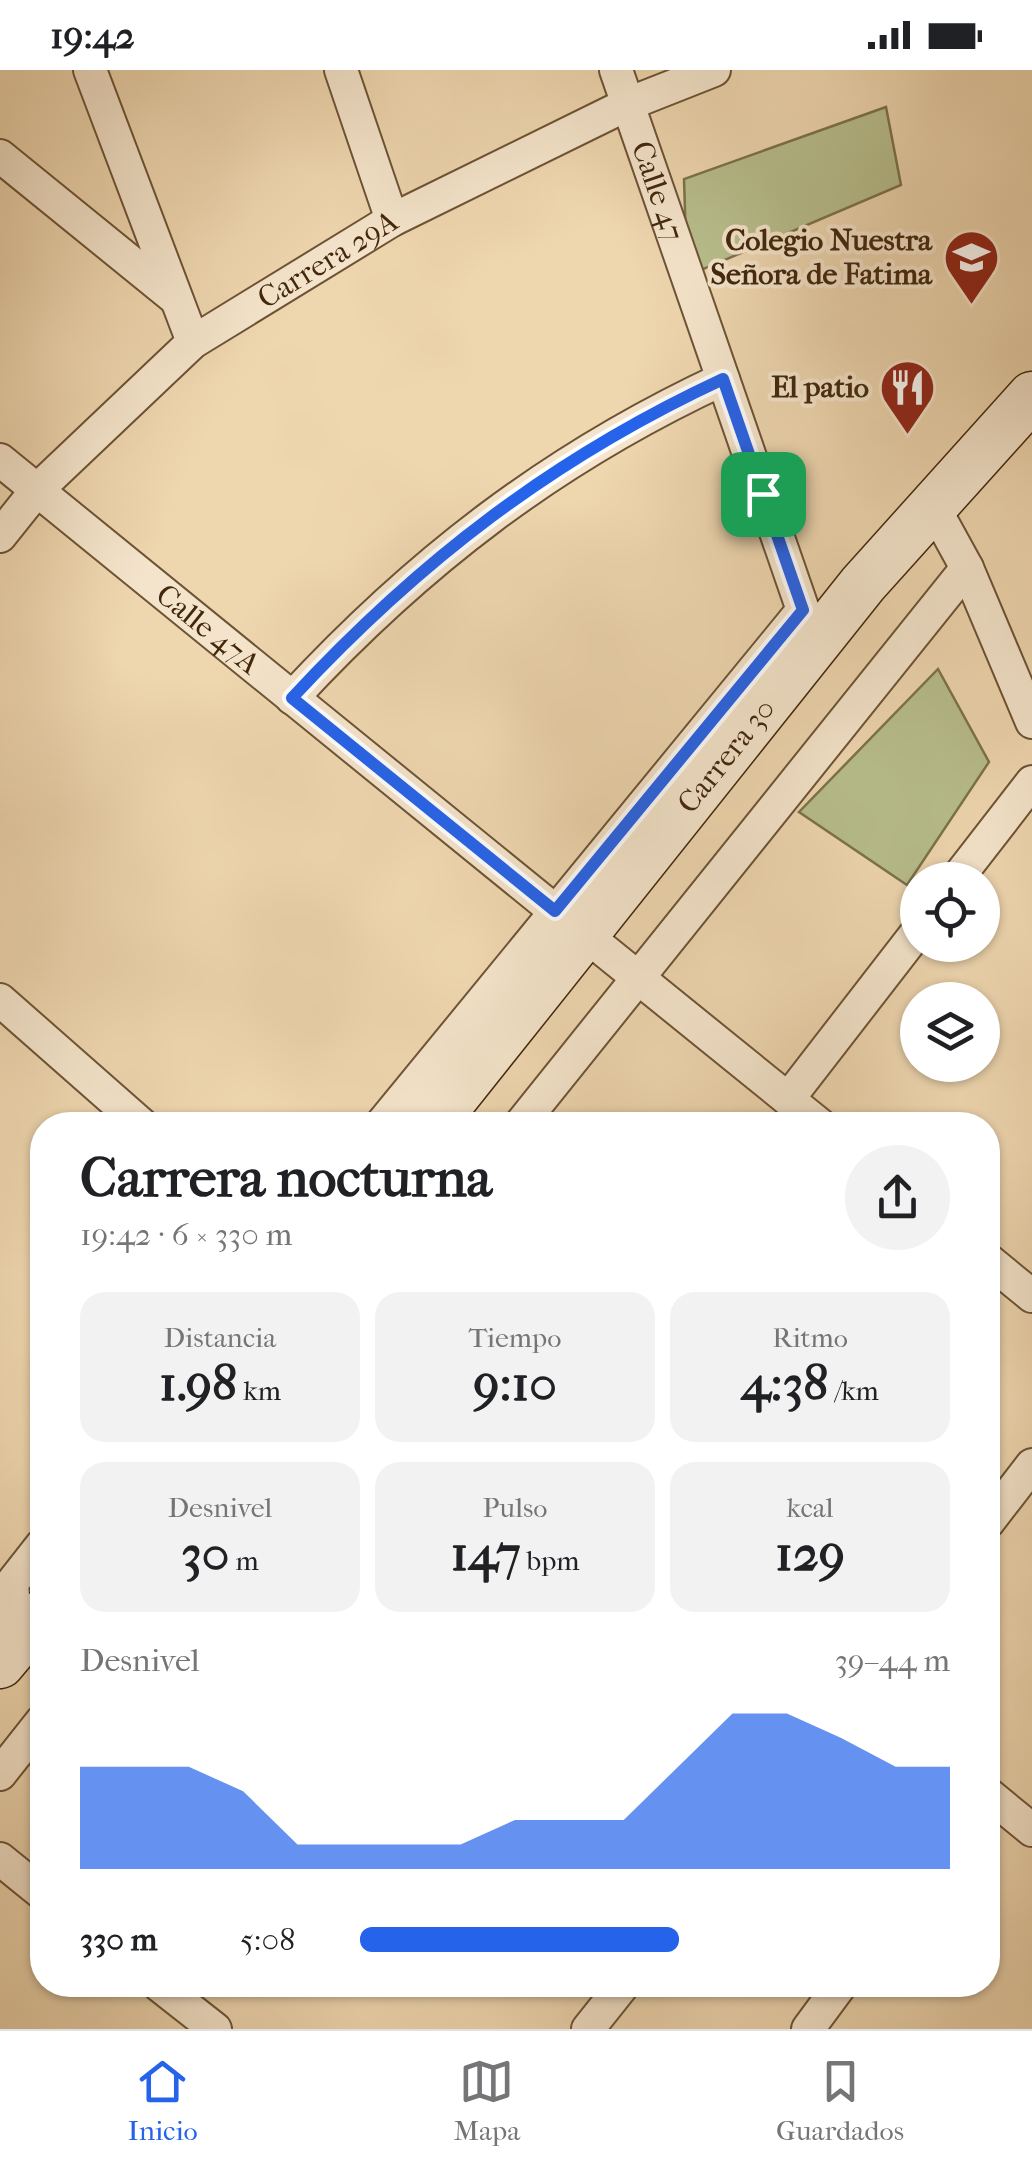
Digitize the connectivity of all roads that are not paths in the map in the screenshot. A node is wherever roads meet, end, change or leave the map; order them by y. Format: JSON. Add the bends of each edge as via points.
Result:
{"nodes":[{"id":1,"x":90,"y":70,"type":"edge"},
{"id":2,"x":341,"y":70,"type":"edge"},
{"id":3,"x":616,"y":70,"type":"edge"},
{"id":4,"x":714,"y":70,"type":"edge"},
{"id":5,"x":628,"y":104,"type":"junction"},
{"id":6,"x":0,"y":156,"type":"edge"},
{"id":7,"x":392,"y":220,"type":"junction"},
{"id":8,"x":176,"y":299,"type":"junction"},
{"id":9,"x":193,"y":342,"type":"junction"},
{"id":10,"x":723,"y":379,"type":"junction"},
{"id":11,"x":1032,"y":396,"type":"edge"},
{"id":12,"x":0,"y":460,"type":"edge"},
{"id":13,"x":36,"y":491,"type":"junction"},
{"id":14,"x":933,"y":506,"type":"junction"},
{"id":15,"x":0,"y":536,"type":"edge"},
{"id":16,"x":967,"y":568,"type":"junction"},
{"id":17,"x":805,"y":631,"type":"junction"},
{"id":18,"x":292,"y":698,"type":"junction"},
{"id":19,"x":1032,"y":722,"type":"edge"},
{"id":20,"x":1032,"y":782,"type":"edge"},
{"id":21,"x":970,"y":862,"type":"edge"},
{"id":22,"x":570,"y":922,"type":"junction"},
{"id":23,"x":900,"y":953,"type":"edge"},
{"id":24,"x":638,"y":978,"type":"junction"},
{"id":25,"x":0,"y":1000,"type":"edge"},
{"id":26,"x":788,"y":1099,"type":"junction"},
{"id":27,"x":127,"y":1112,"type":"edge"},
{"id":28,"x":393,"y":1112,"type":"edge"},
{"id":29,"x":441,"y":1112,"type":"edge"},
{"id":30,"x":530,"y":1112,"type":"edge"},
{"id":31,"x":804,"y":1112,"type":"edge"},
{"id":32,"x":1000,"y":1270,"type":"edge"},
{"id":33,"x":1032,"y":1296,"type":"edge"},
{"id":34,"x":1032,"y":1465,"type":"edge"},
{"id":35,"x":1000,"y":1506,"type":"edge"},
{"id":36,"x":30,"y":1560,"type":"edge"},
{"id":37,"x":20,"y":1640,"type":"edge"},
{"id":38,"x":30,"y":1736,"type":"edge"},
{"id":39,"x":0,"y":1774,"type":"edge"},
{"id":40,"x":1000,"y":1804,"type":"edge"},
{"id":41,"x":1032,"y":1830,"type":"edge"},
{"id":42,"x":0,"y":1859,"type":"edge"},
{"id":43,"x":30,"y":1883,"type":"edge"},
{"id":44,"x":174,"y":1997,"type":"edge"},
{"id":45,"x":616,"y":1997,"type":"edge"},
{"id":46,"x":831,"y":1997,"type":"edge"},
{"id":47,"x":599,"y":2025,"type":"edge"},
{"id":48,"x":214,"y":2029,"type":"edge"},
{"id":49,"x":808,"y":2029,"type":"edge"}],
"edges":[{"from":1,"to":8,"type":"street"},
{"from":2,"to":7,"type":"street"},
{"from":3,"to":5,"type":"street","name":"Calle 47"},
{"from":4,"to":5,"type":"street","name":"Carrera 29A"},
{"from":5,"to":7,"type":"street","name":"Carrera 29A"},
{"from":5,"to":10,"type":"street","name":"Calle 47"},
{"from":6,"to":8,"type":"street"},
{"from":7,"to":9,"type":"street","name":"Carrera 29A"},
{"from":8,"to":9,"type":"street"},
{"from":9,"to":13,"type":"street","name":"Carrera 29A"},
{"from":10,"to":17,"type":"street","name":"Calle 47"},
{"from":10,"to":18,"type":"street","via":[[598,442],[489,515],[388,600]]},
{"from":11,"to":14,"type":"street","name":"Carrera 30"},
{"from":12,"to":13,"type":"street","name":"Calle 47A"},
{"from":13,"to":15,"type":"street","name":"Carrera 29A"},
{"from":13,"to":18,"type":"street","name":"Calle 47A"},
{"from":14,"to":16,"type":"street"},
{"from":14,"to":17,"type":"street","name":"Carrera 30","via":[[863,584]]},
{"from":16,"to":19,"type":"street"},
{"from":16,"to":24,"type":"street"},
{"from":17,"to":22,"type":"street","name":"Carrera 30"},
{"from":18,"to":22,"type":"street","name":"Calle 47A"},
{"from":20,"to":21,"type":"street"},
{"from":22,"to":24,"type":"street","name":"Calle 47A"},
{"from":22,"to":28,"type":"street"},
{"from":22,"to":29,"type":"street","name":"Carrera 30"},
{"from":23,"to":26,"type":"street"},
{"from":24,"to":26,"type":"street","name":"Calle 47A"},
{"from":24,"to":30,"type":"street"},
{"from":25,"to":27,"type":"street"},
{"from":26,"to":31,"type":"street","name":"Calle 47A"},
{"from":32,"to":33,"type":"street"},
{"from":34,"to":35,"type":"street"},
{"from":36,"to":37,"type":"street","via":[[12,1583]]},
{"from":38,"to":39,"type":"street"},
{"from":40,"to":41,"type":"street"},
{"from":42,"to":43,"type":"street"},
{"from":44,"to":48,"type":"street"},
{"from":45,"to":47,"type":"street"},
{"from":46,"to":49,"type":"street"}]}
